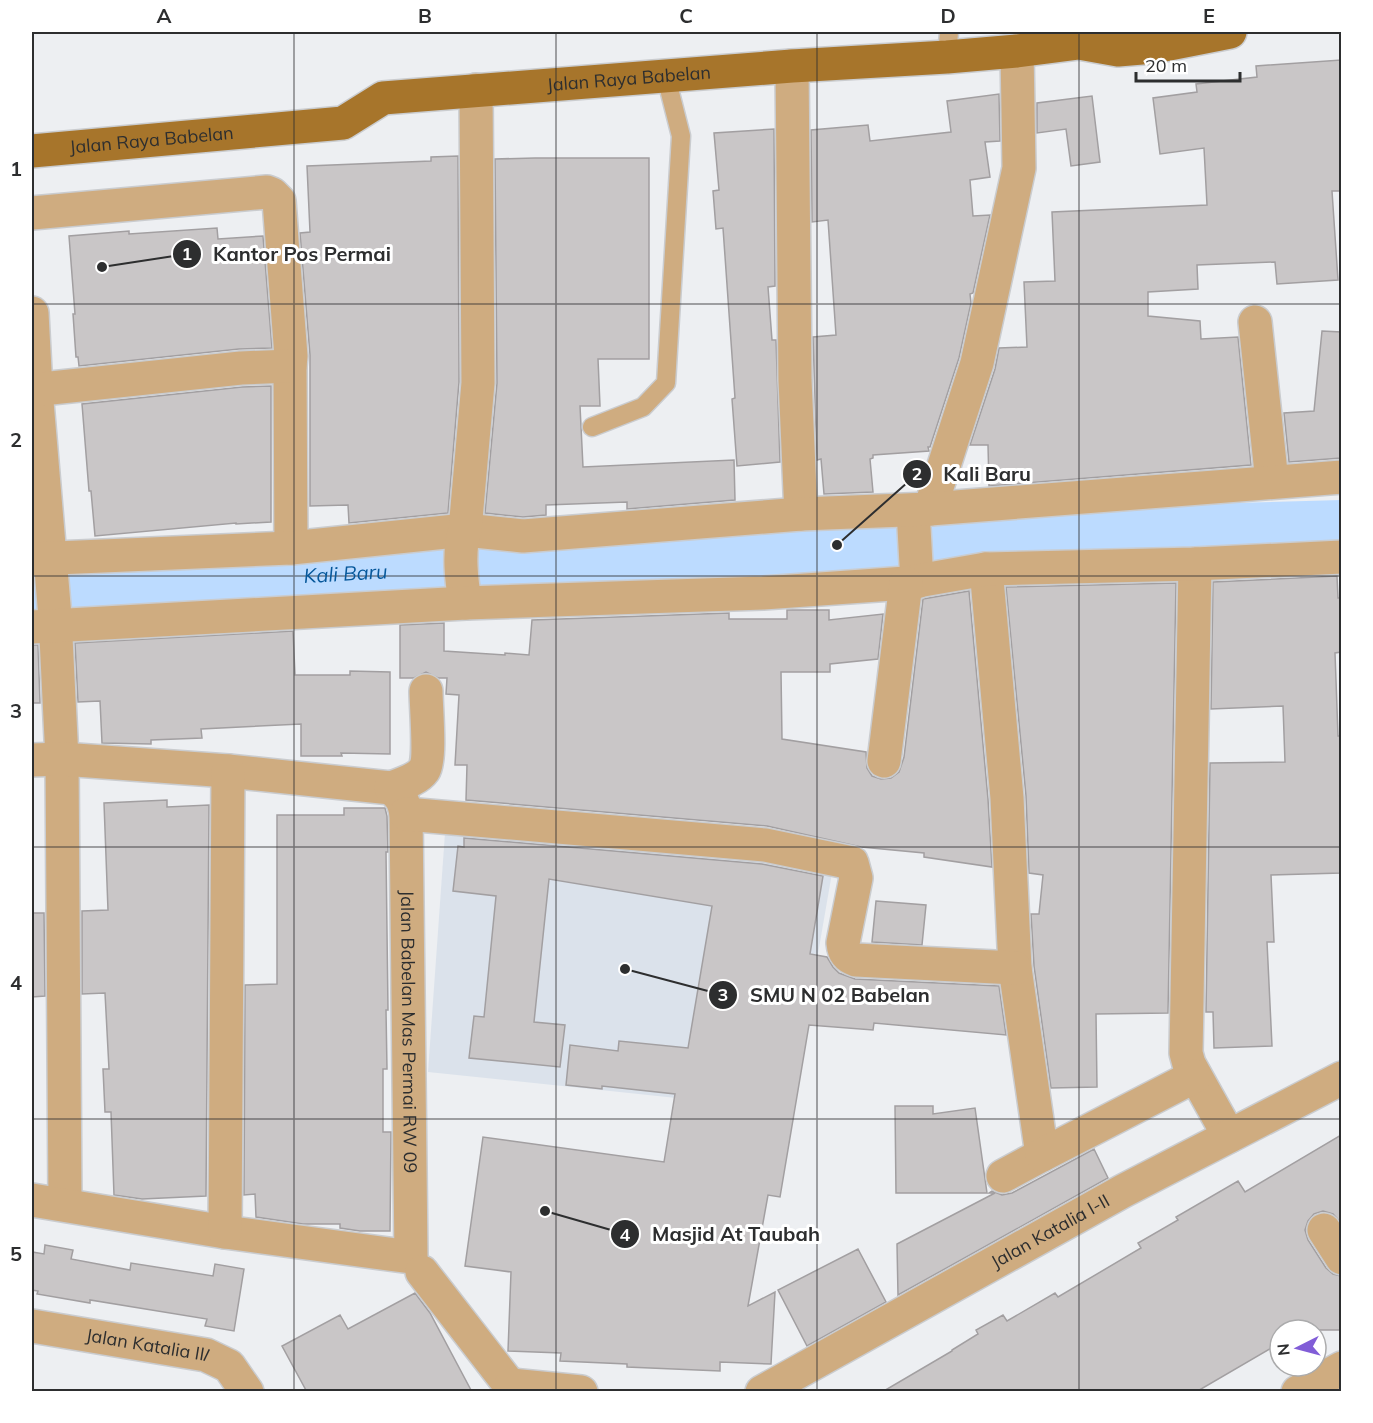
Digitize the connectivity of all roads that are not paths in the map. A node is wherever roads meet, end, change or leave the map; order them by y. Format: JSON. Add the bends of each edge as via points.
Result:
{"nodes":[{"id":1,"x":1230,"y":32,"type":"edge"},
{"id":2,"x":948,"y":44,"type":"edge"},
{"id":3,"x":1017,"y":51,"type":"junction"},
{"id":4,"x":792,"y":66,"type":"junction"},
{"id":5,"x":666,"y":77,"type":"junction"},
{"id":6,"x":476,"y":90,"type":"junction"},
{"id":7,"x":32,"y":151,"type":"edge"},
{"id":8,"x":32,"y":213,"type":"edge"},
{"id":9,"x":32,"y":313,"type":"edge"},
{"id":10,"x":1255,"y":322,"type":"dead end"},
{"id":11,"x":290,"y":366,"type":"junction"},
{"id":12,"x":34,"y":390,"type":"edge"},
{"id":13,"x":592,"y":427,"type":"dead end"},
{"id":14,"x":1341,"y":477,"type":"edge"},
{"id":15,"x":1272,"y":482,"type":"junction"},
{"id":16,"x":919,"y":511,"type":"junction"},
{"id":17,"x":801,"y":514,"type":"junction"},
{"id":18,"x":463,"y":535,"type":"junction"},
{"id":19,"x":291,"y":548,"type":"junction"},
{"id":20,"x":1341,"y":557,"type":"edge"},
{"id":21,"x":44,"y":562,"type":"edge"},
{"id":22,"x":1195,"y":564,"type":"junction"},
{"id":23,"x":986,"y":569,"type":"junction"},
{"id":24,"x":913,"y":579,"type":"junction"},
{"id":25,"x":464,"y":598,"type":"junction"},
{"id":26,"x":48,"y":623,"type":"edge"},
{"id":27,"x":426,"y":691,"type":"dead end"},
{"id":28,"x":47,"y":759,"type":"edge"},
{"id":29,"x":884,"y":761,"type":"dead end"},
{"id":30,"x":228,"y":771,"type":"junction"},
{"id":31,"x":399,"y":801,"type":"junction"},
{"id":32,"x":1015,"y":968,"type":"junction"},
{"id":33,"x":1196,"y":1076,"type":"junction"},
{"id":34,"x":1341,"y":1078,"type":"edge"},
{"id":35,"x":1229,"y":1136,"type":"junction"},
{"id":36,"x":1042,"y":1155,"type":"junction"},
{"id":37,"x":1003,"y":1176,"type":"dead end"},
{"id":38,"x":32,"y":1200,"type":"edge"},
{"id":39,"x":65,"y":1204,"type":"junction"},
{"id":40,"x":1324,"y":1230,"type":"dead end"},
{"id":41,"x":225,"y":1232,"type":"junction"},
{"id":42,"x":1341,"y":1258,"type":"edge"},
{"id":43,"x":422,"y":1272,"type":"dead end"},
{"id":44,"x":32,"y":1326,"type":"edge"},
{"id":45,"x":1341,"y":1368,"type":"edge"},
{"id":46,"x":513,"y":1388,"type":"edge"},
{"id":47,"x":247,"y":1392,"type":"edge"},
{"id":48,"x":581,"y":1392,"type":"edge"},
{"id":49,"x":762,"y":1392,"type":"edge"},
{"id":50,"x":1298,"y":1392,"type":"edge"}],
"edges":[{"from":1,"to":3,"type":"main road","name":"Jalan Raya Babelan","via":[[1154,47],[1118,50],[1079,43]]},
{"from":2,"to":3,"type":"main road","name":"Jalan Raya Babelan"},
{"from":2,"to":4,"type":"main road","name":"Jalan Raya Babelan"},
{"from":3,"to":16,"type":"street","via":[[1019,168],[977,363]]},
{"from":4,"to":5,"type":"main road","name":"Jalan Raya Babelan"},
{"from":4,"to":17,"type":"street","via":[[795,380]]},
{"from":5,"to":6,"type":"main road","name":"Jalan Raya Babelan"},
{"from":5,"to":13,"type":"lane","via":[[681,136],[666,383],[643,408]]},
{"from":6,"to":7,"type":"main road","name":"Jalan Raya Babelan","via":[[383,98],[343,123]]},
{"from":6,"to":18,"type":"street","via":[[478,383]]},
{"from":8,"to":11,"type":"street","via":[[272,194],[279,201]]},
{"from":9,"to":12,"type":"street"},
{"from":10,"to":15,"type":"street"},
{"from":11,"to":12,"type":"street"},
{"from":11,"to":19,"type":"street"},
{"from":12,"to":21,"type":"street"},
{"from":14,"to":15,"type":"street"},
{"from":15,"to":16,"type":"street"},
{"from":16,"to":17,"type":"street"},
{"from":16,"to":24,"type":"street"},
{"from":17,"to":18,"type":"street","via":[[523,536]]},
{"from":18,"to":19,"type":"street"},
{"from":18,"to":25,"type":"street"},
{"from":19,"to":21,"type":"street"},
{"from":20,"to":22,"type":"street"},
{"from":21,"to":26,"type":"street"},
{"from":22,"to":23,"type":"street"},
{"from":22,"to":33,"type":"street","via":[[1186,1053]]},
{"from":23,"to":24,"type":"street"},
{"from":23,"to":32,"type":"street","via":[[1007,798]]},
{"from":24,"to":25,"type":"street","via":[[762,593]]},
{"from":24,"to":29,"type":"street"},
{"from":25,"to":26,"type":"street"},
{"from":26,"to":28,"type":"street"},
{"from":27,"to":31,"type":"street","via":[[428,757],[425,769]]},
{"from":28,"to":30,"type":"street"},
{"from":28,"to":39,"type":"street"},
{"from":30,"to":31,"type":"street"},
{"from":30,"to":41,"type":"street"},
{"from":31,"to":32,"type":"street","via":[[765,845],[852,863],[856,878],[843,943],[849,958]]},
{"from":31,"to":41,"type":"street","name":"Jalan Babelan Mas Permai RW 09","via":[[411,1257]]},
{"from":32,"to":36,"type":"street"},
{"from":33,"to":35,"type":"street"},
{"from":33,"to":36,"type":"street"},
{"from":34,"to":35,"type":"street","name":"Jalan Katalia I-II"},
{"from":35,"to":49,"type":"street","name":"Jalan Katalia I-II"},
{"from":36,"to":37,"type":"street"},
{"from":38,"to":39,"type":"street","name":"Jalan Babelan Mas Permai RW 09"},
{"from":39,"to":41,"type":"street","name":"Jalan Babelan Mas Permai RW 09"},
{"from":40,"to":42,"type":"street"},
{"from":43,"to":46,"type":"street"},
{"from":44,"to":47,"type":"street","name":"Jalan Katalia III","via":[[206,1355],[229,1366]]},
{"from":45,"to":50,"type":"street"},
{"from":46,"to":48,"type":"street"}]}
